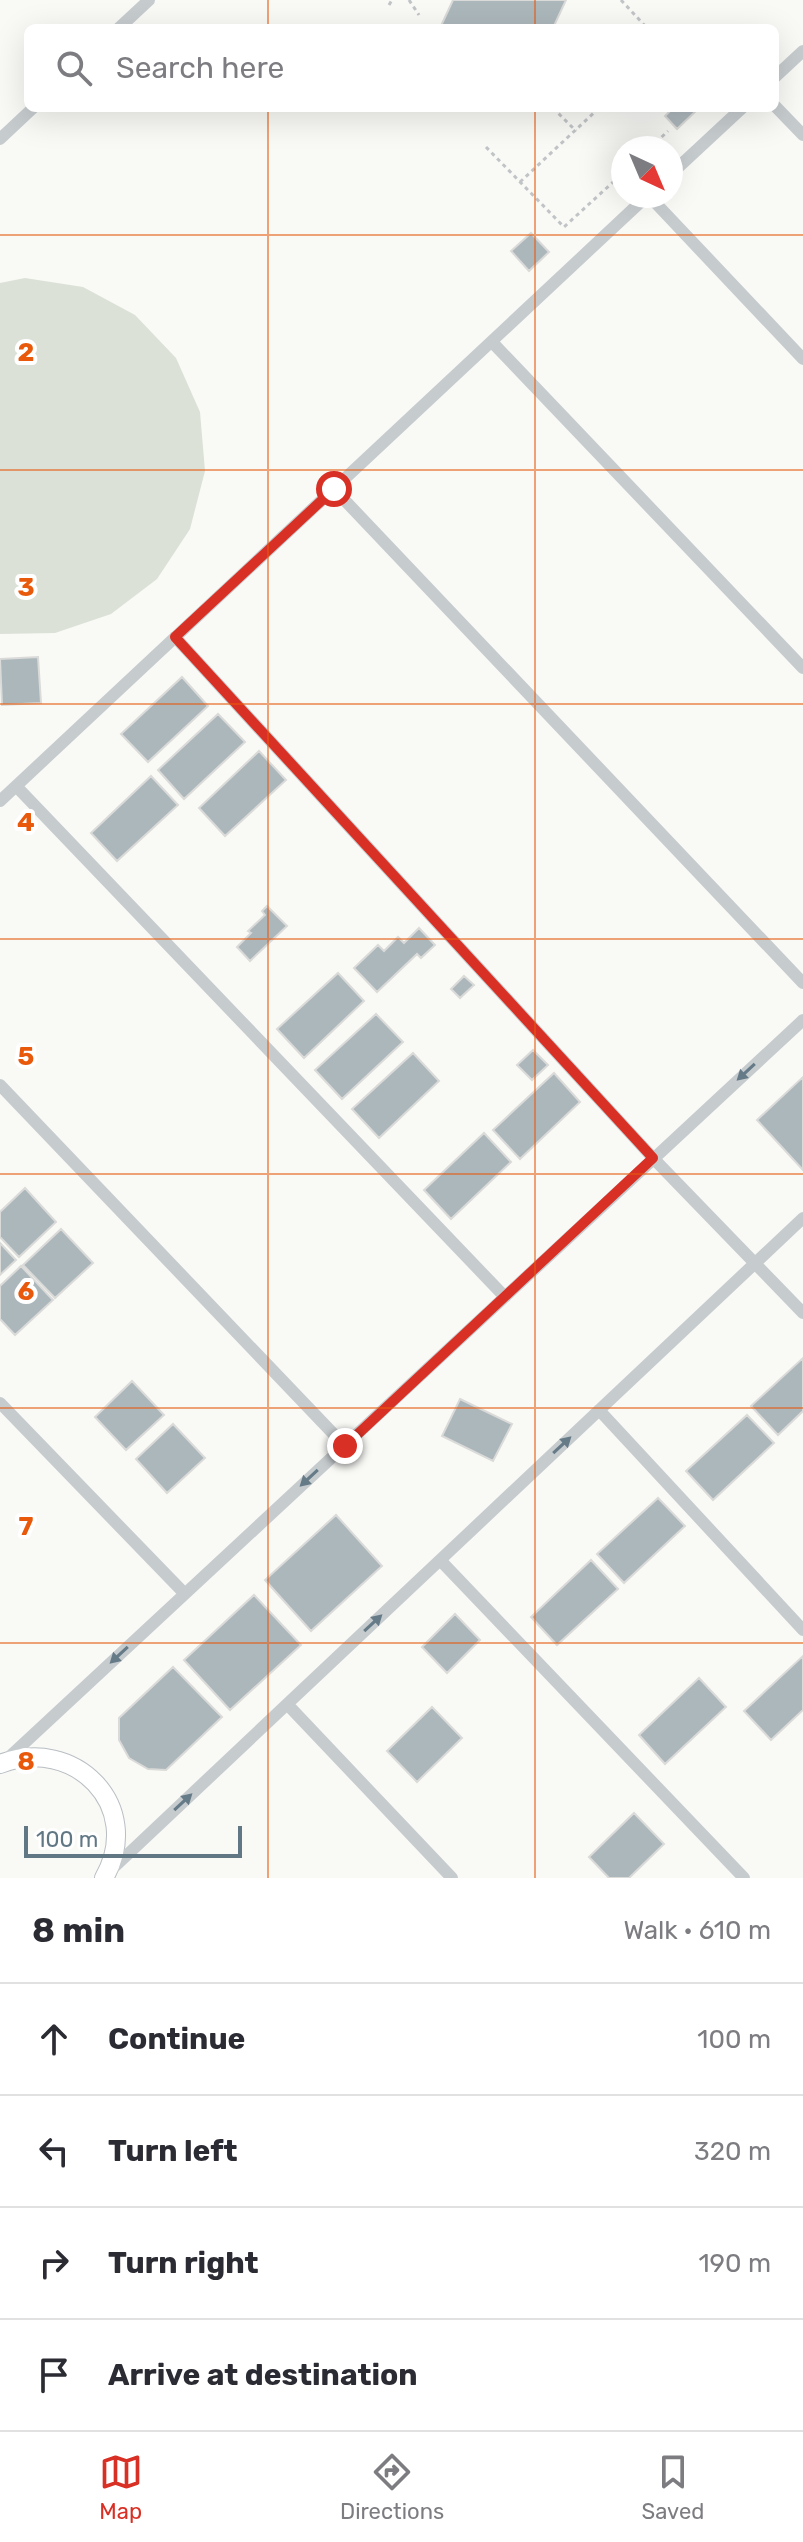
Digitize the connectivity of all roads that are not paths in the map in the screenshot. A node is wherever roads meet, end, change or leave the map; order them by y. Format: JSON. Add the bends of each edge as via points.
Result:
{"nodes":[{"id":1,"x":149,"y":0,"type":"edge"},
{"id":2,"x":123,"y":24,"type":"edge"},
{"id":3,"x":803,"y":51,"type":"edge"},
{"id":4,"x":779,"y":73,"type":"edge"},
{"id":5,"x":779,"y":110,"type":"edge"},
{"id":6,"x":29,"y":112,"type":"edge"},
{"id":7,"x":738,"y":112,"type":"edge"},
{"id":8,"x":803,"y":135,"type":"edge"},
{"id":9,"x":1,"y":137,"type":"edge"},
{"id":10,"x":683,"y":163,"type":"edge"},
{"id":11,"x":635,"y":208,"type":"edge"},
{"id":12,"x":659,"y":208,"type":"edge"},
{"id":13,"x":492,"y":342,"type":"junction"},
{"id":14,"x":803,"y":359,"type":"edge"},
{"id":15,"x":334,"y":489,"type":"junction"},
{"id":16,"x":175,"y":637,"type":"junction"},
{"id":17,"x":803,"y":668,"type":"edge"},
{"id":18,"x":16,"y":786,"type":"junction"},
{"id":19,"x":0,"y":801,"type":"edge"},
{"id":20,"x":803,"y":983,"type":"edge"},
{"id":21,"x":803,"y":1020,"type":"edge"},
{"id":22,"x":0,"y":1085,"type":"edge"},
{"id":23,"x":653,"y":1158,"type":"junction"},
{"id":24,"x":803,"y":1218,"type":"edge"},
{"id":25,"x":755,"y":1263,"type":"junction"},
{"id":26,"x":505,"y":1297,"type":"junction"},
{"id":27,"x":803,"y":1313,"type":"edge"},
{"id":28,"x":0,"y":1403,"type":"edge"},
{"id":29,"x":599,"y":1410,"type":"junction"},
{"id":30,"x":345,"y":1446,"type":"junction"},
{"id":31,"x":440,"y":1560,"type":"junction"},
{"id":32,"x":185,"y":1594,"type":"junction"},
{"id":33,"x":803,"y":1630,"type":"edge"},
{"id":34,"x":287,"y":1704,"type":"junction"},
{"id":35,"x":2,"y":1764,"type":"edge"},
{"id":36,"x":105,"y":1876,"type":"edge"},
{"id":37,"x":452,"y":1878,"type":"edge"},
{"id":38,"x":744,"y":1878,"type":"edge"}],
"edges":[{"from":1,"to":2,"type":"street"},
{"from":3,"to":4,"type":"street"},
{"from":5,"to":8,"type":"street"},
{"from":6,"to":9,"type":"street"},
{"from":7,"to":10,"type":"street"},
{"from":11,"to":13,"type":"street"},
{"from":12,"to":14,"type":"street"},
{"from":13,"to":15,"type":"street"},
{"from":13,"to":17,"type":"street"},
{"from":15,"to":16,"type":"street"},
{"from":15,"to":20,"type":"street"},
{"from":16,"to":18,"type":"street"},
{"from":16,"to":23,"type":"street"},
{"from":18,"to":19,"type":"street"},
{"from":18,"to":26,"type":"street"},
{"from":21,"to":23,"type":"street","one_way":true},
{"from":22,"to":30,"type":"street"},
{"from":23,"to":25,"type":"street"},
{"from":23,"to":26,"type":"street"},
{"from":24,"to":25,"type":"street"},
{"from":25,"to":27,"type":"street"},
{"from":25,"to":29,"type":"street"},
{"from":26,"to":30,"type":"street"},
{"from":28,"to":32,"type":"street"},
{"from":31,"to":29,"type":"street","one_way":true},
{"from":29,"to":33,"type":"street"},
{"from":30,"to":32,"type":"street","one_way":true},
{"from":34,"to":31,"type":"street","one_way":true},
{"from":31,"to":38,"type":"street"},
{"from":32,"to":35,"type":"street","one_way":true},
{"from":36,"to":34,"type":"street","one_way":true},
{"from":34,"to":37,"type":"street"},
{"from":35,"to":36,"type":"street","via":[[27,1756],[52,1757],[95,1782],[109,1802],[115,1826],[115,1851]]}]}
